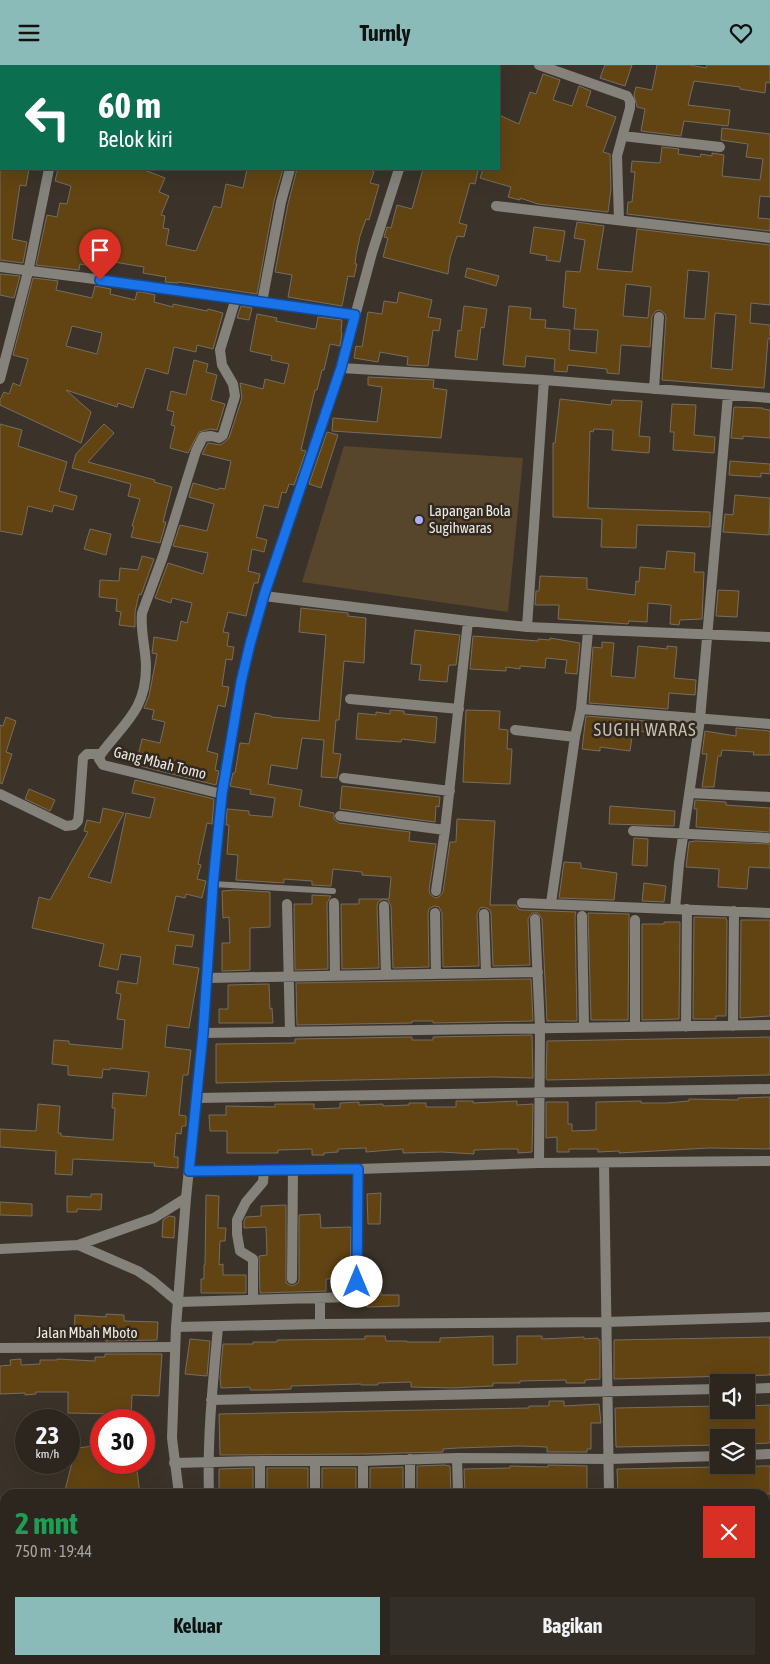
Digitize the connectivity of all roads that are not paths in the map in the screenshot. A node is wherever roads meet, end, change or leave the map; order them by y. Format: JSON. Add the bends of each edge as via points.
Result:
{"nodes":[{"id":1,"x":540,"y":65,"type":"edge"},
{"id":2,"x":623,"y":136,"type":"junction"},
{"id":3,"x":720,"y":147,"type":"dead end"},
{"id":4,"x":49,"y":170,"type":"edge"},
{"id":5,"x":290,"y":170,"type":"edge"},
{"id":6,"x":399,"y":170,"type":"edge"},
{"id":7,"x":496,"y":206,"type":"dead end"},
{"id":8,"x":619,"y":220,"type":"junction"},
{"id":9,"x":770,"y":238,"type":"edge"},
{"id":10,"x":0,"y":267,"type":"edge"},
{"id":11,"x":28,"y":272,"type":"junction"},
{"id":12,"x":236,"y":298,"type":"junction"},
{"id":13,"x":262,"y":302,"type":"junction"},
{"id":14,"x":355,"y":315,"type":"junction"},
{"id":15,"x":660,"y":317,"type":"dead end"},
{"id":16,"x":341,"y":368,"type":"junction"},
{"id":17,"x":0,"y":379,"type":"edge"},
{"id":18,"x":544,"y":380,"type":"junction"},
{"id":19,"x":654,"y":389,"type":"junction"},
{"id":20,"x":728,"y":395,"type":"junction"},
{"id":21,"x":770,"y":398,"type":"edge"},
{"id":22,"x":264,"y":595,"type":"junction"},
{"id":23,"x":468,"y":621,"type":"junction"},
{"id":24,"x":528,"y":627,"type":"junction"},
{"id":25,"x":588,"y":631,"type":"junction"},
{"id":26,"x":708,"y":636,"type":"junction"},
{"id":27,"x":770,"y":637,"type":"edge"},
{"id":28,"x":350,"y":699,"type":"dead end"},
{"id":29,"x":459,"y":709,"type":"junction"},
{"id":30,"x":581,"y":709,"type":"junction"},
{"id":31,"x":700,"y":719,"type":"junction"},
{"id":32,"x":770,"y":724,"type":"edge"},
{"id":33,"x":515,"y":730,"type":"dead end"},
{"id":34,"x":575,"y":737,"type":"junction"},
{"id":35,"x":94,"y":754,"type":"junction"},
{"id":36,"x":344,"y":778,"type":"dead end"},
{"id":37,"x":450,"y":791,"type":"junction"},
{"id":38,"x":690,"y":793,"type":"junction"},
{"id":39,"x":0,"y":794,"type":"edge"},
{"id":40,"x":222,"y":794,"type":"junction"},
{"id":41,"x":770,"y":797,"type":"edge"},
{"id":42,"x":340,"y":816,"type":"dead end"},
{"id":43,"x":445,"y":830,"type":"junction"},
{"id":44,"x":632,"y":831,"type":"dead end"},
{"id":45,"x":684,"y":833,"type":"junction"},
{"id":46,"x":768,"y":838,"type":"dead end"},
{"id":47,"x":213,"y":884,"type":"junction"},
{"id":48,"x":333,"y":891,"type":"dead end"},
{"id":49,"x":436,"y":891,"type":"dead end"},
{"id":50,"x":287,"y":903,"type":"dead end"},
{"id":51,"x":334,"y":903,"type":"dead end"},
{"id":52,"x":522,"y":903,"type":"dead end"},
{"id":53,"x":551,"y":903,"type":"junction"},
{"id":54,"x":384,"y":906,"type":"dead end"},
{"id":55,"x":675,"y":909,"type":"junction"},
{"id":56,"x":686,"y":909,"type":"junction"},
{"id":57,"x":734,"y":911,"type":"junction"},
{"id":58,"x":435,"y":913,"type":"dead end"},
{"id":59,"x":770,"y":913,"type":"edge"},
{"id":60,"x":484,"y":914,"type":"dead end"},
{"id":61,"x":582,"y":916,"type":"dead end"},
{"id":62,"x":535,"y":919,"type":"dead end"},
{"id":63,"x":635,"y":920,"type":"dead end"},
{"id":64,"x":486,"y":972,"type":"junction"},
{"id":65,"x":538,"y":972,"type":"junction"},
{"id":66,"x":436,"y":973,"type":"junction"},
{"id":67,"x":386,"y":974,"type":"junction"},
{"id":68,"x":335,"y":975,"type":"junction"},
{"id":69,"x":289,"y":977,"type":"junction"},
{"id":70,"x":207,"y":978,"type":"junction"},
{"id":71,"x":770,"y":1025,"type":"edge"},
{"id":72,"x":733,"y":1026,"type":"junction"},
{"id":73,"x":584,"y":1027,"type":"junction"},
{"id":74,"x":635,"y":1027,"type":"junction"},
{"id":75,"x":686,"y":1027,"type":"junction"},
{"id":76,"x":540,"y":1028,"type":"junction"},
{"id":77,"x":290,"y":1032,"type":"junction"},
{"id":78,"x":203,"y":1033,"type":"junction"},
{"id":79,"x":770,"y":1089,"type":"edge"},
{"id":80,"x":539,"y":1092,"type":"junction"},
{"id":81,"x":197,"y":1098,"type":"junction"},
{"id":82,"x":770,"y":1161,"type":"edge"},
{"id":83,"x":539,"y":1163,"type":"junction"},
{"id":84,"x":604,"y":1163,"type":"junction"},
{"id":85,"x":358,"y":1169,"type":"junction"},
{"id":86,"x":264,"y":1170,"type":"junction"},
{"id":87,"x":293,"y":1170,"type":"junction"},
{"id":88,"x":189,"y":1171,"type":"junction"},
{"id":89,"x":186,"y":1198,"type":"junction"},
{"id":90,"x":78,"y":1245,"type":"junction"},
{"id":91,"x":0,"y":1249,"type":"edge"},
{"id":92,"x":292,"y":1279,"type":"dead end"},
{"id":93,"x":320,"y":1299,"type":"junction"},
{"id":94,"x":254,"y":1300,"type":"junction"},
{"id":95,"x":178,"y":1302,"type":"junction"},
{"id":96,"x":770,"y":1317,"type":"edge"},
{"id":97,"x":606,"y":1322,"type":"junction"},
{"id":98,"x":320,"y":1324,"type":"junction"},
{"id":99,"x":176,"y":1327,"type":"junction"},
{"id":100,"x":218,"y":1327,"type":"junction"},
{"id":101,"x":174,"y":1347,"type":"junction"},
{"id":102,"x":0,"y":1348,"type":"edge"},
{"id":103,"x":770,"y":1388,"type":"edge"},
{"id":104,"x":710,"y":1389,"type":"edge"},
{"id":105,"x":755,"y":1389,"type":"edge"},
{"id":106,"x":608,"y":1390,"type":"junction"},
{"id":107,"x":211,"y":1400,"type":"junction"},
{"id":108,"x":770,"y":1454,"type":"edge"},
{"id":109,"x":755,"y":1455,"type":"edge"},
{"id":110,"x":710,"y":1456,"type":"edge"},
{"id":111,"x":458,"y":1458,"type":"junction"},
{"id":112,"x":410,"y":1459,"type":"junction"},
{"id":113,"x":609,"y":1459,"type":"junction"},
{"id":114,"x":260,"y":1461,"type":"junction"},
{"id":115,"x":315,"y":1461,"type":"junction"},
{"id":116,"x":363,"y":1461,"type":"junction"},
{"id":117,"x":174,"y":1463,"type":"junction"},
{"id":118,"x":208,"y":1463,"type":"junction"},
{"id":119,"x":177,"y":1489,"type":"edge"},
{"id":120,"x":210,"y":1489,"type":"edge"},
{"id":121,"x":260,"y":1489,"type":"edge"},
{"id":122,"x":315,"y":1489,"type":"edge"},
{"id":123,"x":364,"y":1489,"type":"edge"},
{"id":124,"x":410,"y":1489,"type":"edge"},
{"id":125,"x":458,"y":1489,"type":"edge"},
{"id":126,"x":610,"y":1489,"type":"edge"}],
"edges":[{"from":1,"to":2,"type":"street","via":[[627,96],[630,108]]},
{"from":2,"to":3,"type":"street"},
{"from":2,"to":8,"type":"street","via":[[617,156]]},
{"from":4,"to":11,"type":"street"},
{"from":5,"to":13,"type":"street"},
{"from":6,"to":14,"type":"street"},
{"from":7,"to":8,"type":"street"},
{"from":8,"to":9,"type":"street"},
{"from":10,"to":11,"type":"street"},
{"from":11,"to":12,"type":"street"},
{"from":11,"to":17,"type":"street"},
{"from":12,"to":13,"type":"street"},
{"from":12,"to":35,"type":"street","via":[[220,355],[233,385],[235,399],[223,435],[219,438],[203,437],[196,451],[142,613],[146,667],[138,707]]},
{"from":13,"to":14,"type":"street"},
{"from":14,"to":16,"type":"street"},
{"from":15,"to":19,"type":"street"},
{"from":16,"to":18,"type":"street"},
{"from":16,"to":22,"type":"street"},
{"from":18,"to":19,"type":"street"},
{"from":18,"to":24,"type":"street"},
{"from":19,"to":20,"type":"street"},
{"from":20,"to":21,"type":"street"},
{"from":20,"to":26,"type":"street"},
{"from":22,"to":23,"type":"street"},
{"from":22,"to":40,"type":"street","via":[[241,682]]},
{"from":23,"to":24,"type":"street"},
{"from":23,"to":29,"type":"street"},
{"from":24,"to":25,"type":"street"},
{"from":25,"to":26,"type":"street"},
{"from":25,"to":30,"type":"street"},
{"from":26,"to":27,"type":"street"},
{"from":26,"to":31,"type":"street"},
{"from":28,"to":29,"type":"street"},
{"from":29,"to":37,"type":"street"},
{"from":30,"to":31,"type":"street"},
{"from":30,"to":34,"type":"street"},
{"from":31,"to":32,"type":"street"},
{"from":31,"to":38,"type":"street"},
{"from":33,"to":34,"type":"street"},
{"from":34,"to":53,"type":"street"},
{"from":35,"to":39,"type":"street","via":[[84,756],[78,821],[74,825],[66,825]]},
{"from":35,"to":40,"type":"street","name":"Gang Mbah Tomo","via":[[103,765]]},
{"from":36,"to":37,"type":"street"},
{"from":37,"to":43,"type":"street"},
{"from":38,"to":41,"type":"street"},
{"from":38,"to":45,"type":"street"},
{"from":40,"to":47,"type":"street"},
{"from":42,"to":43,"type":"street"},
{"from":43,"to":49,"type":"street"},
{"from":44,"to":45,"type":"street"},
{"from":45,"to":46,"type":"street"},
{"from":45,"to":55,"type":"street"},
{"from":47,"to":48,"type":"lane"},
{"from":47,"to":70,"type":"street"},
{"from":50,"to":69,"type":"street"},
{"from":51,"to":68,"type":"street"},
{"from":52,"to":53,"type":"street"},
{"from":53,"to":55,"type":"street"},
{"from":54,"to":67,"type":"street"},
{"from":55,"to":56,"type":"street"},
{"from":56,"to":57,"type":"street"},
{"from":56,"to":75,"type":"street"},
{"from":57,"to":59,"type":"street"},
{"from":57,"to":72,"type":"street"},
{"from":58,"to":66,"type":"street"},
{"from":60,"to":64,"type":"street"},
{"from":61,"to":73,"type":"street"},
{"from":62,"to":65,"type":"street"},
{"from":63,"to":74,"type":"street"},
{"from":64,"to":65,"type":"street"},
{"from":64,"to":66,"type":"street"},
{"from":65,"to":76,"type":"street"},
{"from":66,"to":67,"type":"street"},
{"from":67,"to":68,"type":"street"},
{"from":68,"to":69,"type":"street"},
{"from":69,"to":70,"type":"street"},
{"from":69,"to":77,"type":"street"},
{"from":70,"to":78,"type":"street"},
{"from":71,"to":72,"type":"street"},
{"from":72,"to":75,"type":"street"},
{"from":73,"to":74,"type":"street"},
{"from":73,"to":76,"type":"street"},
{"from":74,"to":75,"type":"street"},
{"from":76,"to":77,"type":"street"},
{"from":76,"to":80,"type":"street"},
{"from":77,"to":78,"type":"street"},
{"from":78,"to":81,"type":"street"},
{"from":79,"to":80,"type":"street"},
{"from":80,"to":81,"type":"street"},
{"from":80,"to":83,"type":"street"},
{"from":81,"to":88,"type":"street"},
{"from":82,"to":84,"type":"street"},
{"from":83,"to":84,"type":"street"},
{"from":83,"to":85,"type":"street"},
{"from":84,"to":97,"type":"street"},
{"from":85,"to":87,"type":"street"},
{"from":85,"to":93,"type":"street","via":[[357,1293],[352,1297]]},
{"from":86,"to":87,"type":"street"},
{"from":86,"to":88,"type":"street"},
{"from":86,"to":94,"type":"street","via":[[263,1182],[246,1202],[237,1221],[240,1251],[253,1259]]},
{"from":87,"to":92,"type":"street"},
{"from":88,"to":89,"type":"street"},
{"from":89,"to":90,"type":"street","via":[[154,1218]]},
{"from":89,"to":95,"type":"street"},
{"from":90,"to":91,"type":"street"},
{"from":90,"to":95,"type":"street","via":[[138,1271]]},
{"from":93,"to":94,"type":"street"},
{"from":93,"to":98,"type":"street"},
{"from":94,"to":95,"type":"street"},
{"from":95,"to":99,"type":"street"},
{"from":96,"to":97,"type":"street"},
{"from":97,"to":98,"type":"street"},
{"from":97,"to":106,"type":"street"},
{"from":98,"to":100,"type":"street"},
{"from":99,"to":100,"type":"street"},
{"from":99,"to":101,"type":"street"},
{"from":100,"to":107,"type":"street"},
{"from":101,"to":102,"type":"street","name":"Jalan Mbah Mboto"},
{"from":101,"to":117,"type":"street"},
{"from":103,"to":105,"type":"street"},
{"from":104,"to":106,"type":"street"},
{"from":106,"to":107,"type":"street"},
{"from":106,"to":113,"type":"street"},
{"from":107,"to":118,"type":"street"},
{"from":108,"to":109,"type":"street"},
{"from":110,"to":113,"type":"street"},
{"from":111,"to":112,"type":"street"},
{"from":111,"to":113,"type":"street"},
{"from":111,"to":125,"type":"street"},
{"from":112,"to":116,"type":"street"},
{"from":112,"to":124,"type":"street"},
{"from":113,"to":126,"type":"street"},
{"from":114,"to":115,"type":"street"},
{"from":114,"to":118,"type":"street"},
{"from":114,"to":121,"type":"street"},
{"from":115,"to":116,"type":"street"},
{"from":115,"to":122,"type":"street"},
{"from":116,"to":123,"type":"street"},
{"from":117,"to":118,"type":"street"},
{"from":117,"to":119,"type":"street"},
{"from":118,"to":120,"type":"street"}]}
